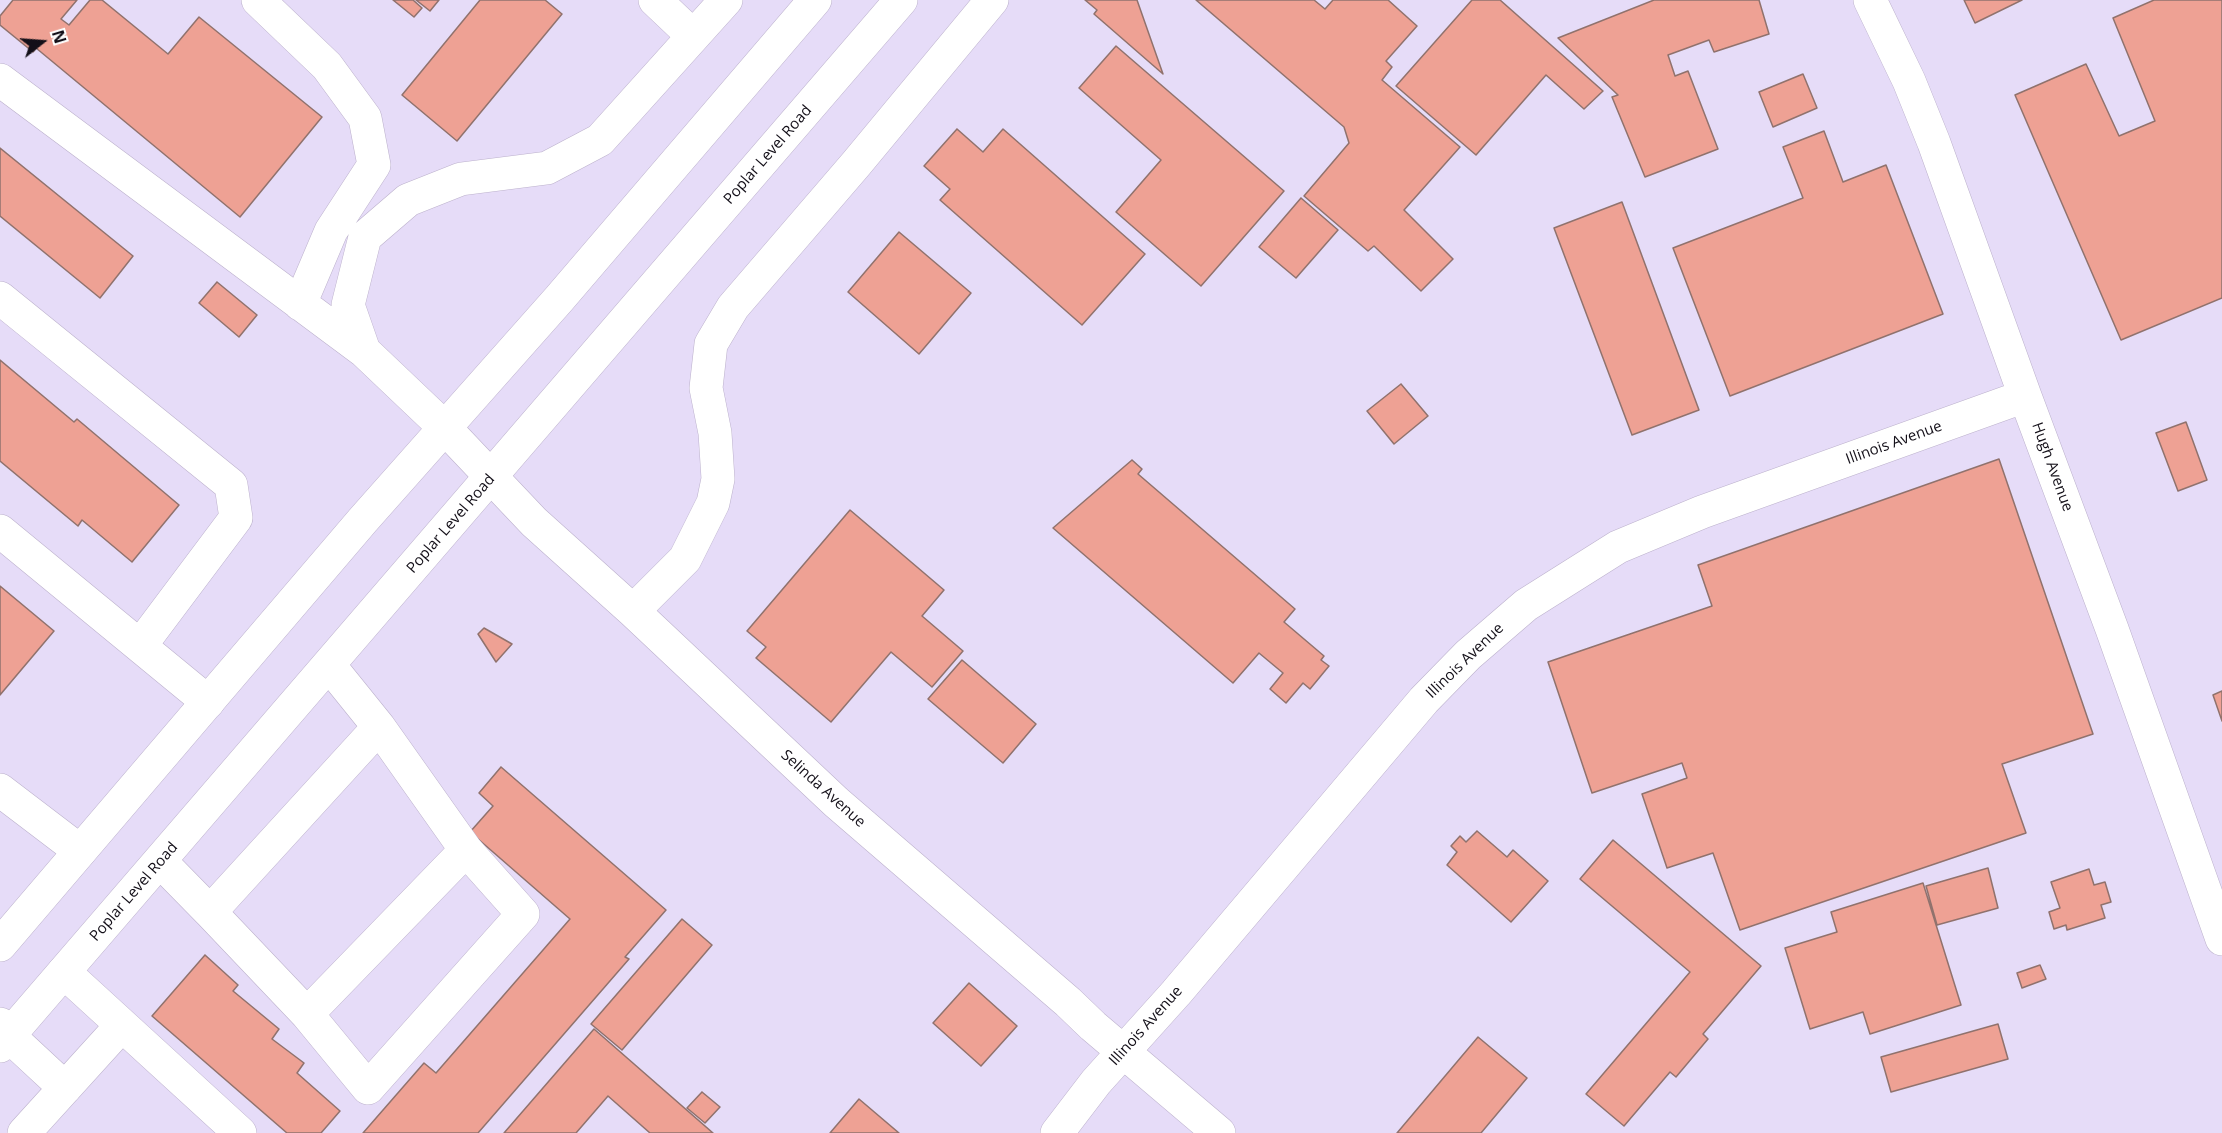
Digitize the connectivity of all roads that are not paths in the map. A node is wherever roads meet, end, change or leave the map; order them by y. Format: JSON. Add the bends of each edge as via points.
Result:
{"nodes":[{"id":1,"x":258,"y":0,"type":"edge"},
{"id":2,"x":655,"y":0,"type":"edge"},
{"id":3,"x":726,"y":0,"type":"edge"},
{"id":4,"x":815,"y":0,"type":"edge"},
{"id":5,"x":901,"y":0,"type":"edge"},
{"id":6,"x":992,"y":0,"type":"edge"},
{"id":7,"x":1870,"y":0,"type":"edge"},
{"id":8,"x":693,"y":36,"type":"junction"},
{"id":9,"x":0,"y":80,"type":"edge"},
{"id":10,"x":0,"y":298,"type":"edge"},
{"id":11,"x":300,"y":304,"type":"junction"},
{"id":12,"x":364,"y":351,"type":"junction"},
{"id":13,"x":2025,"y":396,"type":"junction"},
{"id":14,"x":444,"y":428,"type":"junction"},
{"id":15,"x":492,"y":478,"type":"junction"},
{"id":16,"x":0,"y":531,"type":"edge"},
{"id":17,"x":633,"y":611,"type":"junction"},
{"id":18,"x":140,"y":646,"type":"junction"},
{"id":19,"x":329,"y":665,"type":"junction"},
{"id":20,"x":208,"y":702,"type":"junction"},
{"id":21,"x":379,"y":727,"type":"junction"},
{"id":22,"x":0,"y":790,"type":"edge"},
{"id":23,"x":466,"y":850,"type":"junction"},
{"id":24,"x":80,"y":851,"type":"junction"},
{"id":25,"x":160,"y":861,"type":"junction"},
{"id":26,"x":210,"y":912,"type":"junction"},
{"id":27,"x":2222,"y":939,"type":"edge"},
{"id":28,"x":0,"y":945,"type":"edge"},
{"id":29,"x":64,"y":972,"type":"junction"},
{"id":30,"x":307,"y":1014,"type":"junction"},
{"id":31,"x":122,"y":1025,"type":"junction"},
{"id":32,"x":3,"y":1036,"type":"edge"},
{"id":33,"x":1124,"y":1052,"type":"junction"},
{"id":34,"x":65,"y":1088,"type":"junction"},
{"id":35,"x":24,"y":1133,"type":"edge"},
{"id":36,"x":240,"y":1133,"type":"edge"},
{"id":37,"x":1057,"y":1133,"type":"edge"},
{"id":38,"x":1219,"y":1133,"type":"edge"}],
"edges":[{"from":1,"to":11,"type":"street","via":[[327,66],[365,118],[374,165],[331,231]]},
{"from":2,"to":8,"type":"street"},
{"from":3,"to":8,"type":"street"},
{"from":4,"to":14,"type":"street"},
{"from":5,"to":15,"type":"street","name":"Poplar Level Road"},
{"from":6,"to":17,"type":"street","via":[[733,307],[711,344],[706,388],[718,478],[713,503],[686,559]]},
{"from":7,"to":13,"type":"street","name":"Hugh Avenue","via":[[1934,143]]},
{"from":8,"to":12,"type":"street","via":[[600,140],[547,168],[460,179],[408,200],[365,237],[348,305]]},
{"from":9,"to":11,"type":"street","name":"Selinda Avenue"},
{"from":10,"to":18,"type":"street","via":[[231,485],[236,518]]},
{"from":11,"to":12,"type":"street","name":"Selinda Avenue"},
{"from":12,"to":14,"type":"street","name":"Selinda Avenue"},
{"from":13,"to":27,"type":"street","name":"Hugh Avenue"},
{"from":13,"to":33,"type":"street","name":"Illinois Avenue","via":[[1702,512],[1618,547],[1526,604],[1424,700]]},
{"from":14,"to":15,"type":"street","name":"Selinda Avenue"},
{"from":14,"to":20,"type":"street"},
{"from":15,"to":17,"type":"street","name":"Selinda Avenue","via":[[534,522]]},
{"from":15,"to":19,"type":"street","name":"Poplar Level Road"},
{"from":16,"to":18,"type":"street"},
{"from":17,"to":33,"type":"street","name":"Selinda Avenue","via":[[836,802]]},
{"from":18,"to":20,"type":"street"},
{"from":19,"to":21,"type":"street"},
{"from":19,"to":25,"type":"street","name":"Poplar Level Road"},
{"from":20,"to":24,"type":"street"},
{"from":21,"to":23,"type":"street"},
{"from":21,"to":26,"type":"street"},
{"from":22,"to":24,"type":"street"},
{"from":23,"to":30,"type":"street"},
{"from":23,"to":30,"type":"street","via":[[523,914],[368,1088]]},
{"from":24,"to":28,"type":"street"},
{"from":25,"to":26,"type":"street"},
{"from":25,"to":29,"type":"street","name":"Poplar Level Road"},
{"from":26,"to":30,"type":"street"},
{"from":29,"to":31,"type":"street"},
{"from":29,"to":32,"type":"street","name":"Poplar Level Road"},
{"from":31,"to":34,"type":"street"},
{"from":31,"to":36,"type":"street"},
{"from":32,"to":34,"type":"street"},
{"from":33,"to":37,"type":"street","name":"Illinois Avenue"},
{"from":33,"to":38,"type":"street","name":"Selinda Avenue"},
{"from":34,"to":35,"type":"street"}]}
